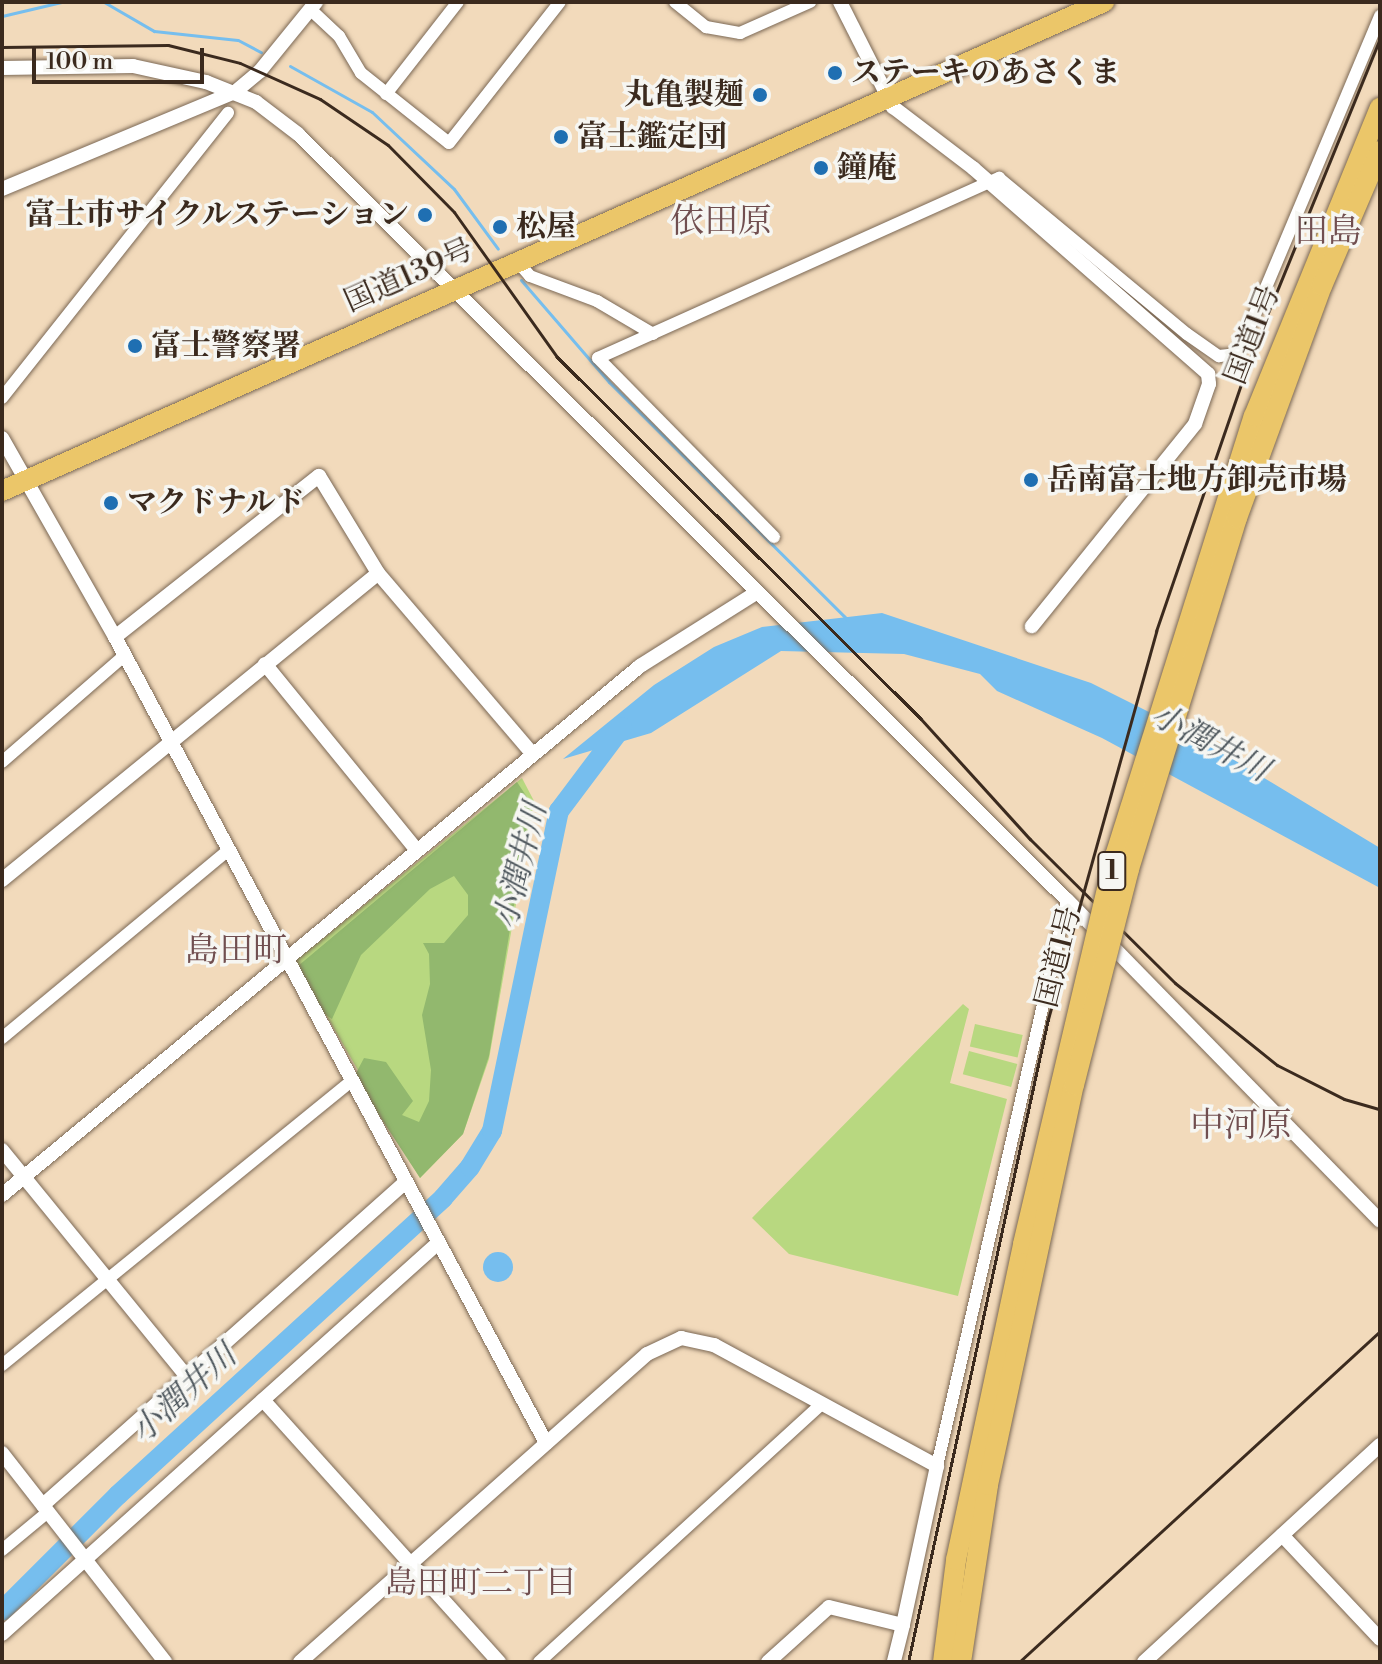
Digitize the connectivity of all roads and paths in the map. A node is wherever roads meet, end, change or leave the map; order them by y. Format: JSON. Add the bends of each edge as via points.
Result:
{"nodes":[{"id":1,"x":458,"y":2,"type":"edge"},
{"id":2,"x":560,"y":2,"type":"edge"},
{"id":3,"x":675,"y":2,"type":"edge"},
{"id":4,"x":810,"y":2,"type":"edge"},
{"id":5,"x":840,"y":2,"type":"edge"},
{"id":6,"x":1104,"y":2,"type":"edge"},
{"id":7,"x":313,"y":6,"type":"edge"},
{"id":8,"x":1380,"y":16,"type":"edge"},
{"id":9,"x":2,"y":68,"type":"edge"},
{"id":10,"x":235,"y":92,"type":"junction"},
{"id":11,"x":386,"y":94,"type":"junction"},
{"id":12,"x":885,"y":96,"type":"junction"},
{"id":13,"x":1380,"y":108,"type":"edge"},
{"id":14,"x":228,"y":113,"type":"dead end"},
{"id":15,"x":1380,"y":151,"type":"edge"},
{"id":16,"x":989,"y":185,"type":"junction"},
{"id":17,"x":2,"y":189,"type":"edge"},
{"id":18,"x":517,"y":261,"type":"junction"},
{"id":19,"x":455,"y":288,"type":"junction"},
{"id":20,"x":653,"y":334,"type":"junction"},
{"id":21,"x":2,"y":398,"type":"edge"},
{"id":22,"x":2,"y":438,"type":"edge"},
{"id":23,"x":29,"y":479,"type":"junction"},
{"id":24,"x":2,"y":491,"type":"edge"},
{"id":25,"x":774,"y":537,"type":"dead end"},
{"id":26,"x":378,"y":573,"type":"junction"},
{"id":27,"x":756,"y":593,"type":"junction"},
{"id":28,"x":1032,"y":626,"type":"dead end"},
{"id":29,"x":115,"y":637,"type":"junction"},
{"id":30,"x":125,"y":655,"type":"junction"},
{"id":31,"x":265,"y":664,"type":"junction"},
{"id":32,"x":170,"y":744,"type":"junction"},
{"id":33,"x":532,"y":753,"type":"junction"},
{"id":34,"x":2,"y":762,"type":"edge"},
{"id":35,"x":416,"y":849,"type":"junction"},
{"id":36,"x":227,"y":851,"type":"junction"},
{"id":37,"x":2,"y":880,"type":"edge"},
{"id":38,"x":1067,"y":900,"type":"junction"},
{"id":39,"x":286,"y":960,"type":"junction"},
{"id":40,"x":2,"y":1038,"type":"edge"},
{"id":41,"x":351,"y":1081,"type":"junction"},
{"id":42,"x":2,"y":1150,"type":"edge"},
{"id":43,"x":24,"y":1176,"type":"junction"},
{"id":44,"x":407,"y":1186,"type":"junction"},
{"id":45,"x":2,"y":1195,"type":"edge"},
{"id":46,"x":1375,"y":1216,"type":"edge"},
{"id":47,"x":436,"y":1238,"type":"junction"},
{"id":48,"x":106,"y":1281,"type":"junction"},
{"id":49,"x":2,"y":1365,"type":"edge"},
{"id":50,"x":185,"y":1374,"type":"junction"},
{"id":51,"x":263,"y":1400,"type":"junction"},
{"id":52,"x":822,"y":1404,"type":"junction"},
{"id":53,"x":546,"y":1443,"type":"junction"},
{"id":54,"x":1380,"y":1445,"type":"edge"},
{"id":55,"x":2,"y":1453,"type":"edge"},
{"id":56,"x":937,"y":1466,"type":"junction"},
{"id":57,"x":45,"y":1508,"type":"junction"},
{"id":58,"x":1282,"y":1535,"type":"junction"},
{"id":59,"x":2,"y":1550,"type":"edge"},
{"id":60,"x":85,"y":1559,"type":"junction"},
{"id":61,"x":412,"y":1564,"type":"junction"},
{"id":62,"x":903,"y":1625,"type":"junction"},
{"id":63,"x":2,"y":1634,"type":"edge"},
{"id":64,"x":1380,"y":1639,"type":"edge"},
{"id":65,"x":165,"y":1662,"type":"edge"},
{"id":66,"x":300,"y":1662,"type":"edge"},
{"id":67,"x":499,"y":1662,"type":"edge"},
{"id":68,"x":539,"y":1662,"type":"edge"},
{"id":69,"x":768,"y":1662,"type":"edge"},
{"id":70,"x":894,"y":1662,"type":"edge"},
{"id":71,"x":943,"y":1662,"type":"edge"},
{"id":72,"x":961,"y":1662,"type":"edge"},
{"id":73,"x":1144,"y":1662,"type":"edge"}],
"edges":[{"from":1,"to":11,"type":"street"},
{"from":2,"to":11,"type":"street","via":[[449,143]]},
{"from":3,"to":4,"type":"street","via":[[706,27],[740,33]]},
{"from":5,"to":12,"type":"street"},
{"from":6,"to":12,"type":"highway","name":"国道139号"},
{"from":7,"to":10,"type":"street","via":[[260,71]]},
{"from":7,"to":11,"type":"street","via":[[361,73]]},
{"from":8,"to":16,"type":"street","via":[[1238,354],[1219,356],[999,178]]},
{"from":9,"to":10,"type":"street","via":[[133,66]]},
{"from":10,"to":17,"type":"street"},
{"from":10,"to":19,"type":"street","via":[[298,134]]},
{"from":12,"to":16,"type":"street"},
{"from":12,"to":18,"type":"highway","name":"国道139号"},
{"from":13,"to":71,"type":"highway","name":"国道1号","number":"1","bridge":true,"via":[[1254,416],[1115,856],[1023,1244],[956,1560]]},
{"from":14,"to":21,"type":"street"},
{"from":15,"to":72,"type":"highway","name":"国道1号","number":"1","bridge":true,"via":[[1322,286],[1237,518],[1129,869],[1074,1085],[988,1485]]},
{"from":16,"to":20,"type":"street"},
{"from":16,"to":28,"type":"street","via":[[1201,366],[1209,384],[1195,424]]},
{"from":18,"to":19,"type":"highway","name":"国道139号"},
{"from":18,"to":20,"type":"street","via":[[530,276],[597,301]]},
{"from":19,"to":23,"type":"highway","name":"国道139号"},
{"from":19,"to":27,"type":"street"},
{"from":20,"to":25,"type":"street","via":[[598,358]]},
{"from":22,"to":23,"type":"street"},
{"from":23,"to":24,"type":"highway","name":"国道139号"},
{"from":23,"to":29,"type":"street"},
{"from":26,"to":29,"type":"street","via":[[319,476],[312,477]]},
{"from":26,"to":31,"type":"street"},
{"from":26,"to":33,"type":"street"},
{"from":27,"to":33,"type":"street","via":[[640,666]]},
{"from":27,"to":38,"type":"street"},
{"from":29,"to":30,"type":"street"},
{"from":30,"to":32,"type":"street"},
{"from":30,"to":34,"type":"street"},
{"from":31,"to":32,"type":"street"},
{"from":31,"to":35,"type":"street"},
{"from":32,"to":36,"type":"street"},
{"from":32,"to":37,"type":"street"},
{"from":33,"to":35,"type":"street"},
{"from":35,"to":39,"type":"street"},
{"from":36,"to":39,"type":"street"},
{"from":36,"to":40,"type":"street"},
{"from":38,"to":46,"type":"street"},
{"from":38,"to":56,"type":"street"},
{"from":39,"to":41,"type":"street"},
{"from":39,"to":43,"type":"street"},
{"from":41,"to":44,"type":"street"},
{"from":41,"to":48,"type":"street"},
{"from":42,"to":43,"type":"street"},
{"from":43,"to":45,"type":"street"},
{"from":43,"to":48,"type":"street"},
{"from":44,"to":47,"type":"street"},
{"from":44,"to":50,"type":"street"},
{"from":47,"to":51,"type":"street"},
{"from":47,"to":53,"type":"street"},
{"from":48,"to":49,"type":"street"},
{"from":48,"to":50,"type":"street"},
{"from":50,"to":57,"type":"street"},
{"from":51,"to":60,"type":"street"},
{"from":51,"to":61,"type":"street"},
{"from":52,"to":53,"type":"street","via":[[714,1345],[681,1338],[647,1354]]},
{"from":52,"to":56,"type":"street"},
{"from":52,"to":68,"type":"street"},
{"from":53,"to":61,"type":"street"},
{"from":54,"to":58,"type":"street"},
{"from":55,"to":57,"type":"street"},
{"from":56,"to":62,"type":"street"},
{"from":57,"to":59,"type":"street"},
{"from":57,"to":60,"type":"street"},
{"from":58,"to":64,"type":"street"},
{"from":58,"to":73,"type":"street"},
{"from":60,"to":63,"type":"street"},
{"from":60,"to":65,"type":"street"},
{"from":61,"to":66,"type":"street"},
{"from":61,"to":67,"type":"street"},
{"from":62,"to":69,"type":"street","via":[[829,1607]]},
{"from":62,"to":70,"type":"street"}]}
